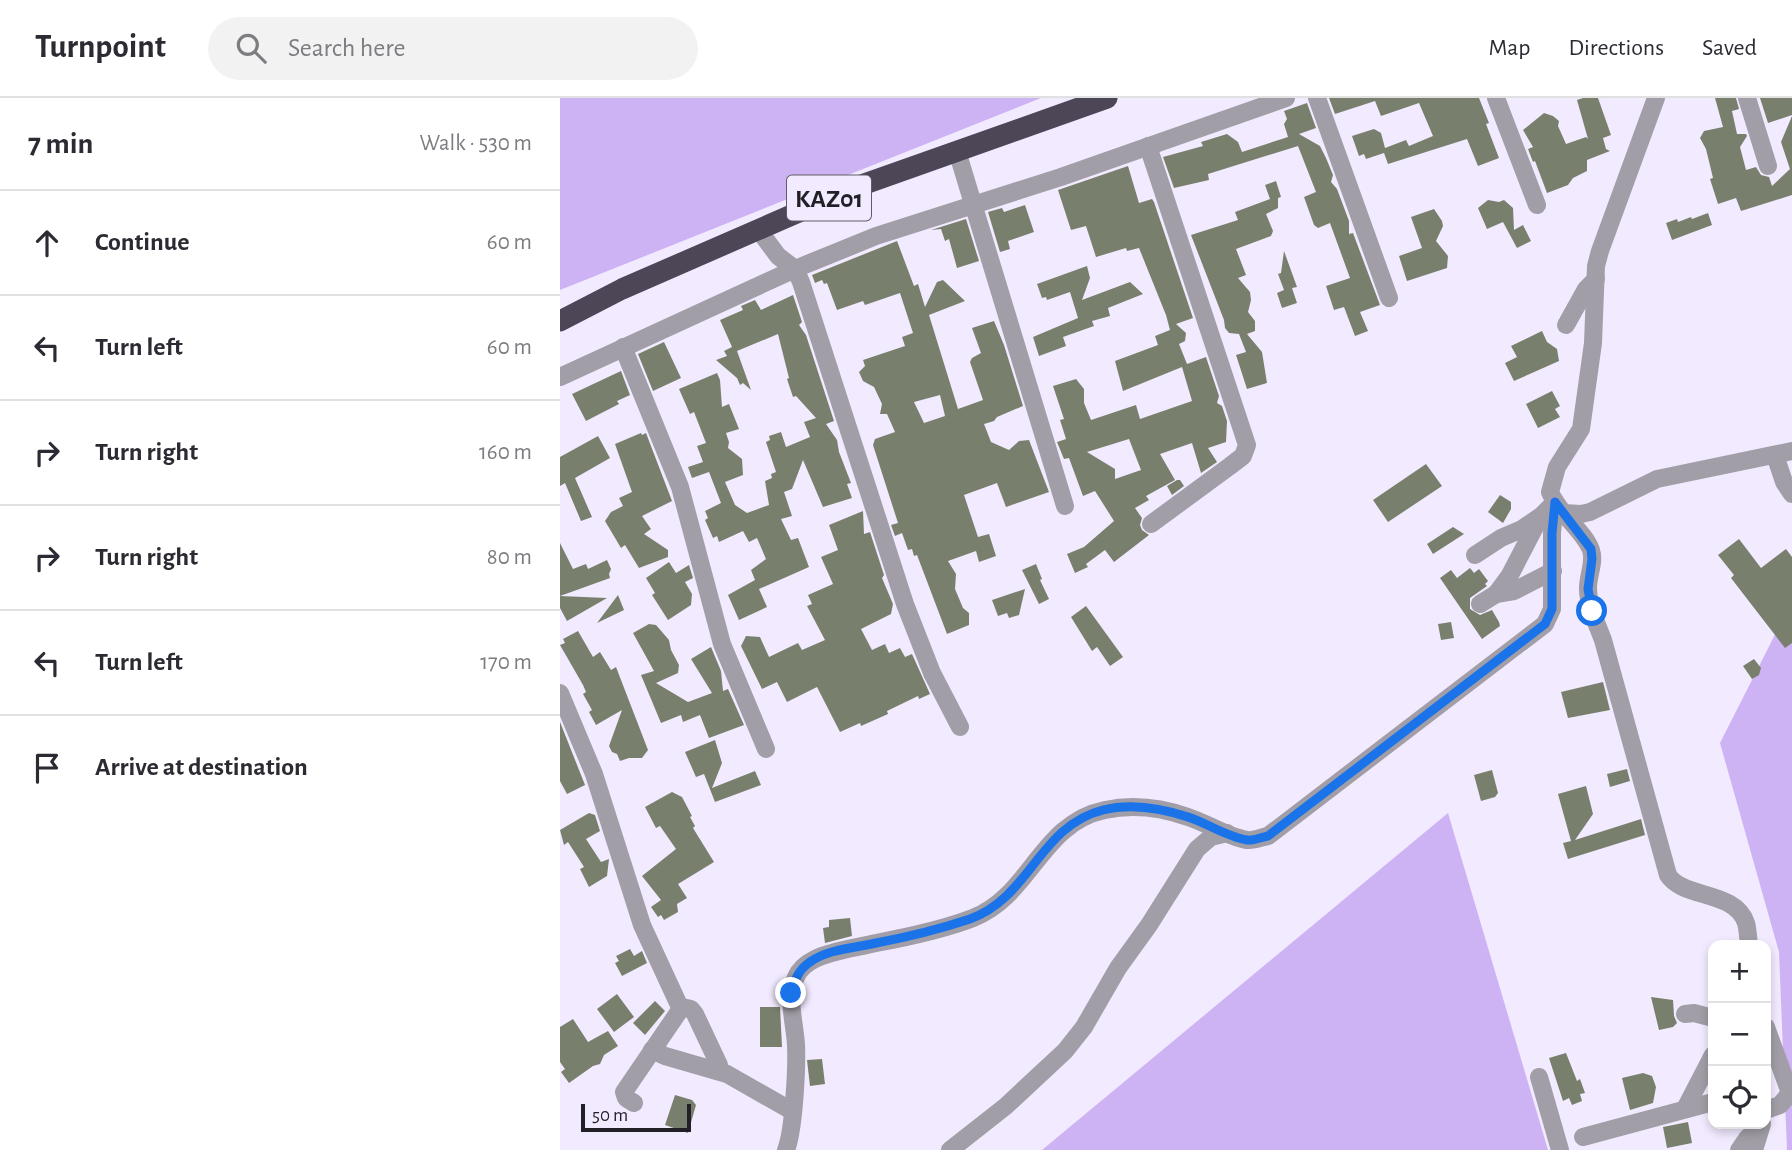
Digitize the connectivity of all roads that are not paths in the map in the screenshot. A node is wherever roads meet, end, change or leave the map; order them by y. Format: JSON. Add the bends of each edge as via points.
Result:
{"nodes":[{"id":1,"x":1107,"y":98,"type":"edge"},
{"id":2,"x":1286,"y":98,"type":"edge"},
{"id":3,"x":1317,"y":98,"type":"edge"},
{"id":4,"x":1496,"y":98,"type":"edge"},
{"id":5,"x":1657,"y":98,"type":"edge"},
{"id":6,"x":1747,"y":98,"type":"edge"},
{"id":7,"x":1148,"y":146,"type":"junction"},
{"id":8,"x":957,"y":151,"type":"junction"},
{"id":9,"x":1768,"y":166,"type":"dead end"},
{"id":10,"x":974,"y":205,"type":"junction"},
{"id":11,"x":1537,"y":205,"type":"dead end"},
{"id":12,"x":758,"y":229,"type":"junction"},
{"id":13,"x":794,"y":269,"type":"junction"},
{"id":14,"x":1596,"y":279,"type":"junction"},
{"id":15,"x":1389,"y":298,"type":"dead end"},
{"id":16,"x":560,"y":321,"type":"edge"},
{"id":17,"x":1566,"y":325,"type":"dead end"},
{"id":18,"x":623,"y":347,"type":"junction"},
{"id":19,"x":560,"y":377,"type":"edge"},
{"id":20,"x":1784,"y":453,"type":"edge"},
{"id":21,"x":1792,"y":494,"type":"edge"},
{"id":22,"x":1065,"y":506,"type":"dead end"},
{"id":23,"x":1559,"y":508,"type":"junction"},
{"id":24,"x":1541,"y":516,"type":"junction"},
{"id":25,"x":1151,"y":524,"type":"dead end"},
{"id":26,"x":1475,"y":555,"type":"dead end"},
{"id":27,"x":1553,"y":570,"type":"junction"},
{"id":28,"x":1496,"y":594,"type":"junction"},
{"id":29,"x":1480,"y":604,"type":"dead end"},
{"id":30,"x":560,"y":693,"type":"edge"},
{"id":31,"x":960,"y":727,"type":"dead end"},
{"id":32,"x":765,"y":749,"type":"dead end"},
{"id":33,"x":1227,"y":833,"type":"junction"},
{"id":34,"x":1748,"y":940,"type":"edge"},
{"id":35,"x":682,"y":1007,"type":"junction"},
{"id":36,"x":1685,"y":1014,"type":"dead end"},
{"id":37,"x":1708,"y":1017,"type":"edge"},
{"id":38,"x":1771,"y":1040,"type":"edge"},
{"id":39,"x":652,"y":1050,"type":"junction"},
{"id":40,"x":1708,"y":1065,"type":"edge"},
{"id":41,"x":719,"y":1072,"type":"junction"},
{"id":42,"x":1539,"y":1077,"type":"dead end"},
{"id":43,"x":1791,"y":1093,"type":"edge"},
{"id":44,"x":634,"y":1103,"type":"dead end"},
{"id":45,"x":1708,"y":1103,"type":"edge"},
{"id":46,"x":1685,"y":1109,"type":"junction"},
{"id":47,"x":792,"y":1111,"type":"junction"},
{"id":48,"x":1771,"y":1111,"type":"edge"},
{"id":49,"x":1583,"y":1137,"type":"dead end"},
{"id":50,"x":786,"y":1150,"type":"edge"},
{"id":51,"x":950,"y":1150,"type":"edge"},
{"id":52,"x":1560,"y":1150,"type":"edge"}],
"edges":[{"from":1,"to":8,"type":"highway","number":"KАZ01"},
{"from":2,"to":7,"type":"street"},
{"from":3,"to":15,"type":"street"},
{"from":4,"to":11,"type":"street"},
{"from":5,"to":14,"type":"street","via":[[1606,230]]},
{"from":6,"to":9,"type":"street"},
{"from":7,"to":10,"type":"street"},
{"from":7,"to":25,"type":"street","via":[[1247,445],[1243,456],[1230,467]]},
{"from":8,"to":10,"type":"street"},
{"from":8,"to":12,"type":"highway","number":"KАZ01"},
{"from":10,"to":13,"type":"street","via":[[876,236]]},
{"from":10,"to":22,"type":"street"},
{"from":12,"to":13,"type":"street"},
{"from":12,"to":16,"type":"highway","number":"KАZ01"},
{"from":13,"to":18,"type":"street"},
{"from":13,"to":31,"type":"street","via":[[905,604],[932,673]]},
{"from":14,"to":17,"type":"street"},
{"from":14,"to":23,"type":"street","via":[[1581,429],[1550,485]]},
{"from":18,"to":19,"type":"street"},
{"from":18,"to":32,"type":"street","via":[[680,487],[722,644]]},
{"from":20,"to":21,"type":"street","via":[[1784,482]]},
{"from":20,"to":23,"type":"street","via":[[1657,479],[1590,512]]},
{"from":23,"to":24,"type":"street"},
{"from":23,"to":27,"type":"street","via":[[1552,533]]},
{"from":23,"to":34,"type":"street","via":[[1591,549],[1588,589],[1592,611],[1668,875],[1680,886],[1737,910]]},
{"from":24,"to":26,"type":"street"},
{"from":24,"to":28,"type":"street"},
{"from":27,"to":28,"type":"street"},
{"from":27,"to":33,"type":"street","via":[[1552,609],[1545,624],[1268,836],[1249,841]]},
{"from":28,"to":29,"type":"street"},
{"from":30,"to":35,"type":"street","via":[[594,774],[642,925]]},
{"from":33,"to":47,"type":"street","via":[[1154,808],[1105,810],[1062,830],[1000,904],[987,912],[809,962],[795,978],[791,993],[796,1046]]},
{"from":33,"to":51,"type":"street","via":[[1212,837],[1197,849],[1065,1051]]},
{"from":35,"to":39,"type":"street"},
{"from":35,"to":41,"type":"street","via":[[695,1014]]},
{"from":36,"to":37,"type":"street"},
{"from":38,"to":43,"type":"street"},
{"from":39,"to":41,"type":"street"},
{"from":39,"to":44,"type":"street","via":[[624,1092]]},
{"from":40,"to":46,"type":"street"},
{"from":41,"to":47,"type":"street"},
{"from":42,"to":52,"type":"street"},
{"from":43,"to":48,"type":"street"},
{"from":45,"to":46,"type":"street"},
{"from":46,"to":49,"type":"street"},
{"from":47,"to":50,"type":"street"}]}
